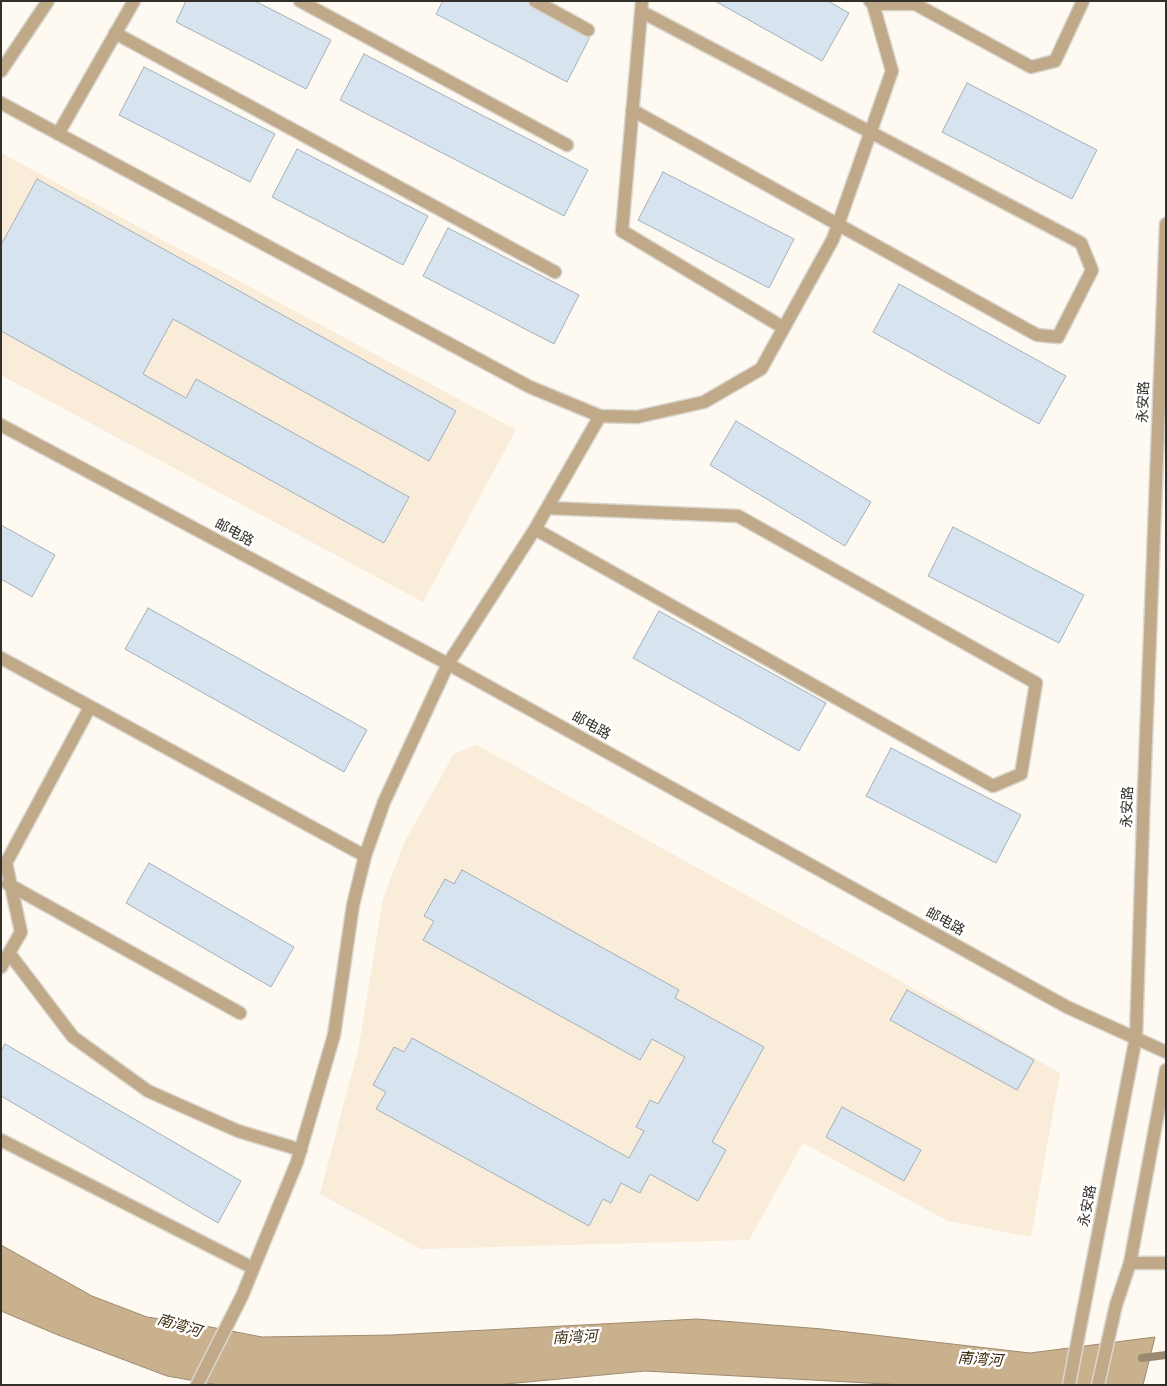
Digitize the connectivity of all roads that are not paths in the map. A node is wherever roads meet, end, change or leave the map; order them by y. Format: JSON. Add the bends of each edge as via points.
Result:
{"nodes":[{"id":1,"x":48,"y":1,"type":"edge"},
{"id":2,"x":134,"y":1,"type":"edge"},
{"id":3,"x":300,"y":1,"type":"edge"},
{"id":4,"x":535,"y":1,"type":"edge"},
{"id":5,"x":1083,"y":1,"type":"edge"},
{"id":6,"x":872,"y":2,"type":"edge"},
{"id":7,"x":642,"y":7,"type":"edge"},
{"id":8,"x":588,"y":30,"type":"dead end"},
{"id":9,"x":115,"y":33,"type":"junction"},
{"id":10,"x":1,"y":71,"type":"edge"},
{"id":11,"x":1,"y":103,"type":"edge"},
{"id":12,"x":632,"y":110,"type":"junction"},
{"id":13,"x":871,"y":133,"type":"junction"},
{"id":14,"x":58,"y":134,"type":"junction"},
{"id":15,"x":567,"y":145,"type":"dead end"},
{"id":16,"x":1166,"y":224,"type":"edge"},
{"id":17,"x":839,"y":225,"type":"junction"},
{"id":18,"x":555,"y":272,"type":"dead end"},
{"id":19,"x":784,"y":328,"type":"junction"},
{"id":20,"x":600,"y":416,"type":"junction"},
{"id":21,"x":1,"y":425,"type":"edge"},
{"id":22,"x":547,"y":508,"type":"junction"},
{"id":23,"x":535,"y":529,"type":"junction"},
{"id":24,"x":1,"y":658,"type":"edge"},
{"id":25,"x":448,"y":664,"type":"junction"},
{"id":26,"x":90,"y":706,"type":"junction"},
{"id":27,"x":365,"y":856,"type":"junction"},
{"id":28,"x":6,"y":883,"type":"edge"},
{"id":29,"x":9,"y":953,"type":"junction"},
{"id":30,"x":1,"y":967,"type":"edge"},
{"id":31,"x":240,"y":1013,"type":"dead end"},
{"id":32,"x":1136,"y":1037,"type":"junction"},
{"id":33,"x":1166,"y":1052,"type":"edge"},
{"id":34,"x":1166,"y":1070,"type":"edge"},
{"id":35,"x":1,"y":1140,"type":"edge"},
{"id":36,"x":301,"y":1150,"type":"junction"},
{"id":37,"x":1130,"y":1263,"type":"junction"},
{"id":38,"x":1166,"y":1263,"type":"edge"},
{"id":39,"x":253,"y":1268,"type":"junction"},
{"id":40,"x":198,"y":1385,"type":"edge"},
{"id":41,"x":1069,"y":1385,"type":"edge"},
{"id":42,"x":1098,"y":1385,"type":"edge"}],
"edges":[{"from":1,"to":10,"type":"street"},
{"from":2,"to":9,"type":"street"},
{"from":3,"to":15,"type":"street"},
{"from":4,"to":8,"type":"street"},
{"from":5,"to":6,"type":"street","via":[[1055,61],[1031,67],[915,4]]},
{"from":6,"to":13,"type":"street","via":[[892,71]]},
{"from":7,"to":12,"type":"street"},
{"from":7,"to":13,"type":"street"},
{"from":9,"to":14,"type":"street"},
{"from":9,"to":18,"type":"street"},
{"from":11,"to":14,"type":"street"},
{"from":12,"to":17,"type":"street"},
{"from":12,"to":19,"type":"street","via":[[622,231]]},
{"from":13,"to":17,"type":"street"},
{"from":13,"to":17,"type":"street","via":[[1081,243],[1092,270],[1058,337],[1037,335]]},
{"from":14,"to":20,"type":"street","via":[[530,387]]},
{"from":16,"to":32,"type":"street","name":"永安路"},
{"from":17,"to":19,"type":"street"},
{"from":19,"to":20,"type":"street","via":[[761,369],[704,402],[637,417]]},
{"from":20,"to":22,"type":"street"},
{"from":21,"to":25,"type":"street","name":"邮电路"},
{"from":22,"to":23,"type":"street"},
{"from":22,"to":23,"type":"street","via":[[738,516],[883,597],[1036,683],[1021,774],[993,786]]},
{"from":23,"to":25,"type":"street"},
{"from":24,"to":26,"type":"street"},
{"from":25,"to":27,"type":"street","via":[[384,802]]},
{"from":25,"to":32,"type":"street","name":"邮电路","via":[[1067,1007]]},
{"from":26,"to":27,"type":"street"},
{"from":26,"to":28,"type":"street","via":[[6,863]]},
{"from":27,"to":36,"type":"street","via":[[353,905],[334,1036]]},
{"from":28,"to":29,"type":"street","via":[[21,932]]},
{"from":28,"to":31,"type":"street"},
{"from":29,"to":30,"type":"street"},
{"from":29,"to":36,"type":"street","via":[[73,1037],[148,1091],[238,1131]]},
{"from":32,"to":33,"type":"street","name":"邮电路"},
{"from":32,"to":41,"type":"street","name":"永安路"},
{"from":34,"to":37,"type":"street"},
{"from":35,"to":39,"type":"street"},
{"from":36,"to":39,"type":"street"},
{"from":37,"to":38,"type":"street"},
{"from":37,"to":42,"type":"street","via":[[1116,1305]]},
{"from":39,"to":40,"type":"street"}]}
